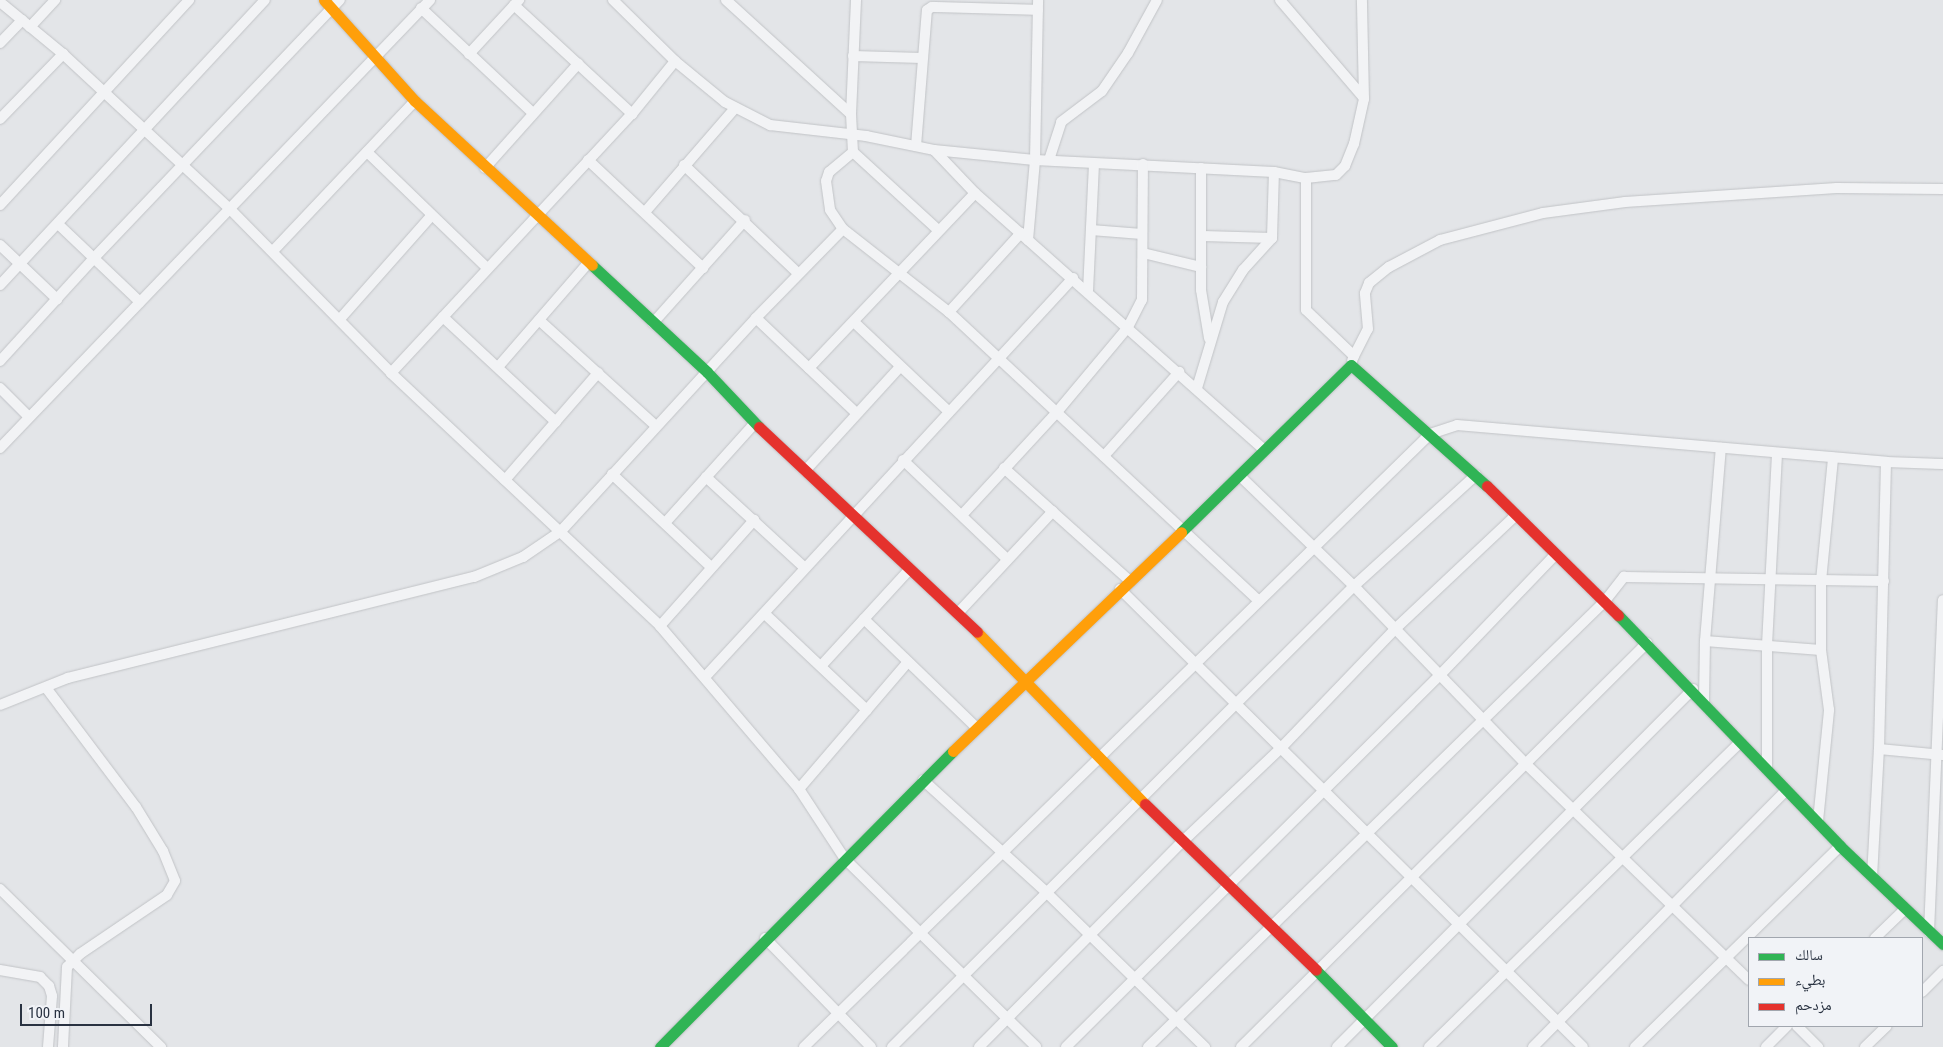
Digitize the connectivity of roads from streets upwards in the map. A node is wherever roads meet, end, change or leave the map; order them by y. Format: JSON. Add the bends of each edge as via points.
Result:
{"nodes":[{"id":1,"x":55,"y":0,"type":"edge"},
{"id":2,"x":189,"y":0,"type":"edge"},
{"id":3,"x":265,"y":0,"type":"edge"},
{"id":4,"x":430,"y":0,"type":"edge"},
{"id":5,"x":612,"y":0,"type":"edge"},
{"id":6,"x":726,"y":0,"type":"edge"},
{"id":7,"x":856,"y":0,"type":"edge"},
{"id":8,"x":1157,"y":0,"type":"edge"},
{"id":9,"x":1280,"y":0,"type":"edge"},
{"id":10,"x":1362,"y":0,"type":"edge"},
{"id":11,"x":0,"y":2,"type":"edge"},
{"id":12,"x":516,"y":2,"type":"edge"},
{"id":13,"x":332,"y":3,"type":"edge"},
{"id":14,"x":1038,"y":5,"type":"edge"},
{"id":15,"x":421,"y":8,"type":"junction"},
{"id":16,"x":26,"y":24,"type":"junction"},
{"id":17,"x":0,"y":43,"type":"edge"},
{"id":18,"x":62,"y":54,"type":"junction"},
{"id":19,"x":469,"y":54,"type":"junction"},
{"id":20,"x":375,"y":56,"type":"junction"},
{"id":21,"x":853,"y":56,"type":"junction"},
{"id":22,"x":922,"y":58,"type":"junction"},
{"id":23,"x":675,"y":60,"type":"junction"},
{"id":24,"x":578,"y":64,"type":"junction"},
{"id":25,"x":102,"y":91,"type":"junction"},
{"id":26,"x":1364,"y":98,"type":"junction"},
{"id":27,"x":415,"y":101,"type":"junction"},
{"id":28,"x":735,"y":108,"type":"junction"},
{"id":29,"x":532,"y":113,"type":"junction"},
{"id":30,"x":632,"y":114,"type":"junction"},
{"id":31,"x":851,"y":114,"type":"junction"},
{"id":32,"x":0,"y":119,"type":"edge"},
{"id":33,"x":144,"y":130,"type":"junction"},
{"id":34,"x":851,"y":136,"type":"junction"},
{"id":35,"x":916,"y":146,"type":"junction"},
{"id":36,"x":934,"y":150,"type":"junction"},
{"id":37,"x":367,"y":152,"type":"junction"},
{"id":38,"x":853,"y":152,"type":"junction"},
{"id":39,"x":588,"y":160,"type":"junction"},
{"id":40,"x":1036,"y":160,"type":"junction"},
{"id":41,"x":1049,"y":160,"type":"junction"},
{"id":42,"x":1094,"y":164,"type":"junction"},
{"id":43,"x":1143,"y":164,"type":"junction"},
{"id":44,"x":183,"y":165,"type":"junction"},
{"id":45,"x":684,"y":165,"type":"junction"},
{"id":46,"x":485,"y":168,"type":"junction"},
{"id":47,"x":1201,"y":168,"type":"junction"},
{"id":48,"x":1274,"y":172,"type":"junction"},
{"id":49,"x":1306,"y":178,"type":"junction"},
{"id":50,"x":1943,"y":189,"type":"edge"},
{"id":51,"x":975,"y":193,"type":"junction"},
{"id":52,"x":0,"y":205,"type":"edge"},
{"id":53,"x":230,"y":209,"type":"junction"},
{"id":54,"x":645,"y":212,"type":"junction"},
{"id":55,"x":537,"y":215,"type":"junction"},
{"id":56,"x":431,"y":216,"type":"junction"},
{"id":57,"x":745,"y":220,"type":"junction"},
{"id":58,"x":58,"y":224,"type":"junction"},
{"id":59,"x":843,"y":229,"type":"junction"},
{"id":60,"x":938,"y":230,"type":"junction"},
{"id":61,"x":1091,"y":230,"type":"junction"},
{"id":62,"x":1142,"y":234,"type":"junction"},
{"id":63,"x":1024,"y":236,"type":"junction"},
{"id":64,"x":1203,"y":236,"type":"junction"},
{"id":65,"x":1272,"y":238,"type":"junction"},
{"id":66,"x":0,"y":245,"type":"edge"},
{"id":67,"x":273,"y":251,"type":"junction"},
{"id":68,"x":1143,"y":253,"type":"junction"},
{"id":69,"x":92,"y":259,"type":"junction"},
{"id":70,"x":588,"y":263,"type":"junction"},
{"id":71,"x":20,"y":265,"type":"junction"},
{"id":72,"x":1201,"y":266,"type":"junction"},
{"id":73,"x":487,"y":268,"type":"junction"},
{"id":74,"x":703,"y":268,"type":"junction"},
{"id":75,"x":798,"y":273,"type":"junction"},
{"id":76,"x":899,"y":274,"type":"junction"},
{"id":77,"x":1073,"y":278,"type":"junction"},
{"id":78,"x":0,"y":285,"type":"edge"},
{"id":79,"x":1088,"y":291,"type":"junction"},
{"id":80,"x":57,"y":300,"type":"junction"},
{"id":81,"x":140,"y":302,"type":"junction"},
{"id":82,"x":949,"y":312,"type":"junction"},
{"id":83,"x":443,"y":317,"type":"junction"},
{"id":84,"x":756,"y":318,"type":"junction"},
{"id":85,"x":340,"y":319,"type":"junction"},
{"id":86,"x":539,"y":320,"type":"junction"},
{"id":87,"x":854,"y":322,"type":"junction"},
{"id":88,"x":653,"y":323,"type":"junction"},
{"id":89,"x":1128,"y":327,"type":"junction"},
{"id":90,"x":1209,"y":339,"type":"junction"},
{"id":91,"x":1000,"y":359,"type":"junction"},
{"id":92,"x":1352,"y":360,"type":"junction"},
{"id":93,"x":0,"y":361,"type":"edge"},
{"id":94,"x":498,"y":367,"type":"junction"},
{"id":95,"x":900,"y":367,"type":"junction"},
{"id":96,"x":809,"y":368,"type":"junction"},
{"id":97,"x":707,"y":372,"type":"junction"},
{"id":98,"x":1178,"y":372,"type":"junction"},
{"id":99,"x":392,"y":373,"type":"junction"},
{"id":100,"x":598,"y":373,"type":"junction"},
{"id":101,"x":0,"y":388,"type":"edge"},
{"id":102,"x":1197,"y":388,"type":"junction"},
{"id":103,"x":948,"y":411,"type":"junction"},
{"id":104,"x":1057,"y":412,"type":"junction"},
{"id":105,"x":856,"y":414,"type":"junction"},
{"id":106,"x":29,"y":416,"type":"junction"},
{"id":107,"x":556,"y":422,"type":"junction"},
{"id":108,"x":755,"y":423,"type":"junction"},
{"id":109,"x":656,"y":426,"type":"junction"},
{"id":110,"x":1430,"y":434,"type":"junction"},
{"id":111,"x":0,"y":448,"type":"edge"},
{"id":112,"x":1721,"y":448,"type":"junction"},
{"id":113,"x":1264,"y":450,"type":"junction"},
{"id":114,"x":1777,"y":453,"type":"junction"},
{"id":115,"x":1104,"y":456,"type":"junction"},
{"id":116,"x":1833,"y":458,"type":"junction"},
{"id":117,"x":903,"y":460,"type":"junction"},
{"id":118,"x":1886,"y":462,"type":"junction"},
{"id":119,"x":1943,"y":464,"type":"edge"},
{"id":120,"x":1004,"y":468,"type":"junction"},
{"id":121,"x":805,"y":470,"type":"junction"},
{"id":122,"x":612,"y":474,"type":"junction"},
{"id":123,"x":1476,"y":475,"type":"junction"},
{"id":124,"x":1240,"y":476,"type":"junction"},
{"id":125,"x":706,"y":477,"type":"junction"},
{"id":126,"x":505,"y":480,"type":"junction"},
{"id":127,"x":1053,"y":511,"type":"junction"},
{"id":128,"x":852,"y":515,"type":"junction"},
{"id":129,"x":962,"y":515,"type":"junction"},
{"id":130,"x":1516,"y":515,"type":"junction"},
{"id":131,"x":754,"y":520,"type":"junction"},
{"id":132,"x":665,"y":523,"type":"junction"},
{"id":133,"x":1183,"y":530,"type":"junction"},
{"id":134,"x":561,"y":531,"type":"junction"},
{"id":135,"x":1312,"y":549,"type":"junction"},
{"id":136,"x":1556,"y":554,"type":"junction"},
{"id":137,"x":1006,"y":558,"type":"junction"},
{"id":138,"x":711,"y":567,"type":"junction"},
{"id":139,"x":805,"y":568,"type":"junction"},
{"id":140,"x":910,"y":569,"type":"junction"},
{"id":141,"x":1711,"y":578,"type":"junction"},
{"id":142,"x":1771,"y":579,"type":"junction"},
{"id":143,"x":1130,"y":581,"type":"junction"},
{"id":144,"x":1821,"y":581,"type":"junction"},
{"id":145,"x":1884,"y":581,"type":"junction"},
{"id":146,"x":1354,"y":586,"type":"junction"},
{"id":147,"x":1120,"y":589,"type":"junction"},
{"id":148,"x":1258,"y":600,"type":"junction"},
{"id":149,"x":1943,"y":600,"type":"edge"},
{"id":150,"x":1604,"y":601,"type":"junction"},
{"id":151,"x":958,"y":613,"type":"junction"},
{"id":152,"x":765,"y":614,"type":"junction"},
{"id":153,"x":864,"y":619,"type":"junction"},
{"id":154,"x":660,"y":626,"type":"junction"},
{"id":155,"x":1394,"y":630,"type":"junction"},
{"id":156,"x":1705,"y":641,"type":"junction"},
{"id":157,"x":1647,"y":643,"type":"junction"},
{"id":158,"x":1767,"y":645,"type":"junction"},
{"id":159,"x":1821,"y":650,"type":"junction"},
{"id":160,"x":908,"y":662,"type":"junction"},
{"id":161,"x":1194,"y":662,"type":"junction"},
{"id":162,"x":821,"y":666,"type":"junction"},
{"id":163,"x":1439,"y":676,"type":"junction"},
{"id":164,"x":704,"y":678,"type":"junction"},
{"id":165,"x":1025,"y":684,"type":"junction"},
{"id":166,"x":47,"y":689,"type":"junction"},
{"id":167,"x":1693,"y":689,"type":"junction"},
{"id":168,"x":1704,"y":703,"type":"junction"},
{"id":169,"x":0,"y":705,"type":"edge"},
{"id":170,"x":1238,"y":705,"type":"junction"},
{"id":171,"x":867,"y":710,"type":"junction"},
{"id":172,"x":1480,"y":719,"type":"junction"},
{"id":173,"x":976,"y":727,"type":"junction"},
{"id":174,"x":1740,"y":742,"type":"junction"},
{"id":175,"x":1281,"y":748,"type":"junction"},
{"id":176,"x":1879,"y":749,"type":"junction"},
{"id":177,"x":1940,"y":755,"type":"edge"},
{"id":178,"x":1097,"y":758,"type":"junction"},
{"id":179,"x":1527,"y":765,"type":"junction"},
{"id":180,"x":1768,"y":770,"type":"junction"},
{"id":181,"x":923,"y":780,"type":"junction"},
{"id":182,"x":799,"y":788,"type":"junction"},
{"id":183,"x":1786,"y":790,"type":"junction"},
{"id":184,"x":1323,"y":791,"type":"junction"},
{"id":185,"x":1140,"y":799,"type":"junction"},
{"id":186,"x":1574,"y":809,"type":"junction"},
{"id":187,"x":1818,"y":821,"type":"junction"},
{"id":188,"x":1365,"y":832,"type":"junction"},
{"id":189,"x":1182,"y":842,"type":"junction"},
{"id":190,"x":1840,"y":846,"type":"junction"},
{"id":191,"x":1004,"y":855,"type":"junction"},
{"id":192,"x":1622,"y":855,"type":"junction"},
{"id":193,"x":845,"y":859,"type":"junction"},
{"id":194,"x":1872,"y":877,"type":"junction"},
{"id":195,"x":1412,"y":878,"type":"junction"},
{"id":196,"x":1229,"y":886,"type":"junction"},
{"id":197,"x":0,"y":889,"type":"edge"},
{"id":198,"x":1047,"y":893,"type":"junction"},
{"id":199,"x":1672,"y":907,"type":"junction"},
{"id":200,"x":1905,"y":908,"type":"junction"},
{"id":201,"x":1460,"y":922,"type":"junction"},
{"id":202,"x":1272,"y":925,"type":"junction"},
{"id":203,"x":1929,"y":932,"type":"junction"},
{"id":204,"x":922,"y":934,"type":"junction"},
{"id":205,"x":1091,"y":937,"type":"junction"},
{"id":206,"x":1876,"y":937,"type":"edge"},
{"id":207,"x":765,"y":938,"type":"junction"},
{"id":208,"x":1943,"y":944,"type":"edge"},
{"id":209,"x":1726,"y":958,"type":"junction"},
{"id":210,"x":73,"y":960,"type":"junction"},
{"id":211,"x":1507,"y":968,"type":"junction"},
{"id":212,"x":0,"y":970,"type":"edge"},
{"id":213,"x":1318,"y":971,"type":"junction"},
{"id":214,"x":1943,"y":971,"type":"edge"},
{"id":215,"x":963,"y":974,"type":"junction"},
{"id":216,"x":1134,"y":979,"type":"junction"},
{"id":217,"x":1748,"y":979,"type":"edge"},
{"id":218,"x":1923,"y":991,"type":"edge"},
{"id":219,"x":839,"y":1013,"type":"junction"},
{"id":220,"x":1008,"y":1018,"type":"junction"},
{"id":221,"x":1176,"y":1018,"type":"junction"},
{"id":222,"x":1365,"y":1020,"type":"junction"},
{"id":223,"x":1558,"y":1022,"type":"junction"},
{"id":224,"x":1786,"y":1027,"type":"edge"},
{"id":225,"x":1798,"y":1027,"type":"edge"},
{"id":226,"x":1886,"y":1027,"type":"edge"},
{"id":227,"x":48,"y":1047,"type":"edge"},
{"id":228,"x":63,"y":1047,"type":"edge"},
{"id":229,"x":161,"y":1047,"type":"edge"},
{"id":230,"x":660,"y":1047,"type":"edge"},
{"id":231,"x":804,"y":1047,"type":"edge"},
{"id":232,"x":871,"y":1047,"type":"edge"},
{"id":233,"x":892,"y":1047,"type":"edge"},
{"id":234,"x":979,"y":1047,"type":"edge"},
{"id":235,"x":1036,"y":1047,"type":"edge"},
{"id":236,"x":1066,"y":1047,"type":"edge"},
{"id":237,"x":1148,"y":1047,"type":"edge"},
{"id":238,"x":1205,"y":1047,"type":"edge"},
{"id":239,"x":1241,"y":1047,"type":"edge"},
{"id":240,"x":1337,"y":1047,"type":"edge"},
{"id":241,"x":1392,"y":1047,"type":"edge"},
{"id":242,"x":1429,"y":1047,"type":"edge"},
{"id":243,"x":1533,"y":1047,"type":"edge"},
{"id":244,"x":1583,"y":1047,"type":"edge"},
{"id":245,"x":1635,"y":1047,"type":"edge"},
{"id":246,"x":1766,"y":1047,"type":"edge"},
{"id":247,"x":1818,"y":1047,"type":"edge"},
{"id":248,"x":1865,"y":1047,"type":"edge"}],
"edges":[{"from":1,"to":16,"type":"street"},
{"from":2,"to":25,"type":"street"},
{"from":3,"to":33,"type":"street"},
{"from":4,"to":15,"type":"street"},
{"from":5,"to":23,"type":"street"},
{"from":6,"to":31,"type":"street"},
{"from":7,"to":21,"type":"street"},
{"from":8,"to":41,"type":"street","via":[[1128,53],[1102,91],[1061,122]]},
{"from":9,"to":26,"type":"street"},
{"from":10,"to":26,"type":"street"},
{"from":11,"to":16,"type":"street"},
{"from":12,"to":19,"type":"street"},
{"from":12,"to":24,"type":"street"},
{"from":13,"to":20,"type":"street"},
{"from":13,"to":44,"type":"street"},
{"from":14,"to":22,"type":"street","via":[[932,7],[925,14]]},
{"from":14,"to":40,"type":"street"},
{"from":15,"to":19,"type":"street"},
{"from":15,"to":20,"type":"street"},
{"from":16,"to":17,"type":"street"},
{"from":16,"to":18,"type":"street"},
{"from":18,"to":25,"type":"street"},
{"from":18,"to":32,"type":"street"},
{"from":19,"to":29,"type":"street"},
{"from":20,"to":27,"type":"street"},
{"from":20,"to":53,"type":"street"},
{"from":21,"to":22,"type":"street"},
{"from":21,"to":31,"type":"street"},
{"from":22,"to":35,"type":"street"},
{"from":23,"to":28,"type":"street"},
{"from":23,"to":30,"type":"street"},
{"from":24,"to":29,"type":"street"},
{"from":24,"to":30,"type":"street"},
{"from":25,"to":33,"type":"street"},
{"from":25,"to":52,"type":"street"},
{"from":26,"to":49,"type":"street","via":[[1363,112],[1345,166],[1336,175]]},
{"from":27,"to":37,"type":"street"},
{"from":27,"to":46,"type":"street"},
{"from":28,"to":34,"type":"street","via":[[770,125]]},
{"from":28,"to":45,"type":"street"},
{"from":29,"to":46,"type":"street"},
{"from":30,"to":39,"type":"street"},
{"from":31,"to":34,"type":"street"},
{"from":33,"to":44,"type":"street"},
{"from":33,"to":58,"type":"street"},
{"from":34,"to":35,"type":"street"},
{"from":34,"to":38,"type":"street"},
{"from":35,"to":36,"type":"street"},
{"from":36,"to":40,"type":"street"},
{"from":36,"to":51,"type":"street"},
{"from":37,"to":56,"type":"street"},
{"from":37,"to":67,"type":"street"},
{"from":38,"to":59,"type":"street","via":[[829,172],[826,181],[830,210]]},
{"from":38,"to":60,"type":"street"},
{"from":39,"to":54,"type":"street"},
{"from":39,"to":55,"type":"street"},
{"from":40,"to":41,"type":"street"},
{"from":40,"to":63,"type":"street"},
{"from":41,"to":42,"type":"street"},
{"from":42,"to":43,"type":"street"},
{"from":42,"to":61,"type":"street"},
{"from":43,"to":47,"type":"street"},
{"from":43,"to":62,"type":"street"},
{"from":44,"to":53,"type":"street"},
{"from":44,"to":69,"type":"street"},
{"from":45,"to":54,"type":"street"},
{"from":45,"to":57,"type":"street"},
{"from":46,"to":55,"type":"street"},
{"from":47,"to":48,"type":"street"},
{"from":47,"to":64,"type":"street"},
{"from":48,"to":49,"type":"street"},
{"from":48,"to":65,"type":"street"},
{"from":49,"to":92,"type":"street","via":[[1306,310]]},
{"from":50,"to":92,"type":"street","via":[[1837,188],[1625,202],[1534,215],[1440,240],[1389,266],[1369,283],[1365,293],[1368,329]]},
{"from":51,"to":60,"type":"street"},
{"from":51,"to":63,"type":"street"},
{"from":53,"to":67,"type":"street"},
{"from":53,"to":81,"type":"street"},
{"from":54,"to":74,"type":"street"},
{"from":55,"to":70,"type":"street"},
{"from":55,"to":73,"type":"street"},
{"from":56,"to":73,"type":"street"},
{"from":56,"to":85,"type":"street"},
{"from":57,"to":74,"type":"street"},
{"from":57,"to":75,"type":"street"},
{"from":58,"to":69,"type":"street"},
{"from":58,"to":71,"type":"street"},
{"from":59,"to":75,"type":"street"},
{"from":59,"to":76,"type":"street"},
{"from":60,"to":76,"type":"street"},
{"from":61,"to":62,"type":"street"},
{"from":61,"to":79,"type":"street"},
{"from":62,"to":68,"type":"street"},
{"from":63,"to":77,"type":"street"},
{"from":63,"to":82,"type":"street"},
{"from":64,"to":65,"type":"street"},
{"from":64,"to":72,"type":"street"},
{"from":65,"to":90,"type":"street","via":[[1243,270],[1223,302]]},
{"from":66,"to":71,"type":"street"},
{"from":67,"to":85,"type":"street"},
{"from":68,"to":72,"type":"street"},
{"from":68,"to":89,"type":"street","via":[[1142,300]]},
{"from":69,"to":80,"type":"street"},
{"from":69,"to":81,"type":"street"},
{"from":70,"to":86,"type":"street"},
{"from":70,"to":88,"type":"street"},
{"from":71,"to":78,"type":"street"},
{"from":71,"to":80,"type":"street"},
{"from":72,"to":90,"type":"street","via":[[1201,290]]},
{"from":73,"to":83,"type":"street"},
{"from":74,"to":88,"type":"street"},
{"from":75,"to":84,"type":"street"},
{"from":76,"to":82,"type":"street"},
{"from":76,"to":87,"type":"street"},
{"from":77,"to":79,"type":"street"},
{"from":77,"to":91,"type":"street"},
{"from":79,"to":89,"type":"street"},
{"from":80,"to":93,"type":"street"},
{"from":81,"to":106,"type":"street"},
{"from":82,"to":91,"type":"street"},
{"from":83,"to":94,"type":"street"},
{"from":83,"to":99,"type":"street"},
{"from":84,"to":96,"type":"street"},
{"from":84,"to":97,"type":"street"},
{"from":85,"to":99,"type":"street"},
{"from":86,"to":94,"type":"street"},
{"from":86,"to":100,"type":"street"},
{"from":87,"to":95,"type":"street"},
{"from":87,"to":96,"type":"street"},
{"from":88,"to":97,"type":"street"},
{"from":89,"to":98,"type":"street"},
{"from":89,"to":104,"type":"street"},
{"from":90,"to":102,"type":"street"},
{"from":91,"to":103,"type":"street"},
{"from":91,"to":104,"type":"street"},
{"from":92,"to":110,"type":"street"},
{"from":92,"to":113,"type":"street"},
{"from":94,"to":107,"type":"street"},
{"from":95,"to":103,"type":"street"},
{"from":95,"to":105,"type":"street"},
{"from":96,"to":105,"type":"street"},
{"from":97,"to":108,"type":"street"},
{"from":97,"to":109,"type":"street"},
{"from":98,"to":102,"type":"street"},
{"from":98,"to":115,"type":"street"},
{"from":99,"to":126,"type":"street"},
{"from":100,"to":107,"type":"street"},
{"from":100,"to":109,"type":"street"},
{"from":101,"to":106,"type":"street"},
{"from":102,"to":113,"type":"street"},
{"from":103,"to":117,"type":"street"},
{"from":104,"to":115,"type":"street"},
{"from":104,"to":120,"type":"street"},
{"from":105,"to":121,"type":"street"},
{"from":106,"to":111,"type":"street"},
{"from":107,"to":126,"type":"street"},
{"from":108,"to":121,"type":"street"},
{"from":108,"to":125,"type":"street"},
{"from":109,"to":122,"type":"street"},
{"from":110,"to":112,"type":"street","via":[[1457,426]]},
{"from":110,"to":123,"type":"street"},
{"from":110,"to":135,"type":"street"},
{"from":112,"to":114,"type":"street"},
{"from":112,"to":141,"type":"street"},
{"from":113,"to":124,"type":"street"},
{"from":114,"to":116,"type":"street"},
{"from":114,"to":142,"type":"street"},
{"from":115,"to":133,"type":"street"},
{"from":116,"to":118,"type":"street"},
{"from":116,"to":144,"type":"street"},
{"from":117,"to":128,"type":"street"},
{"from":117,"to":129,"type":"street"},
{"from":118,"to":119,"type":"street"},
{"from":118,"to":145,"type":"street"},
{"from":120,"to":127,"type":"street"},
{"from":120,"to":129,"type":"street"},
{"from":121,"to":128,"type":"street"},
{"from":122,"to":132,"type":"street"},
{"from":122,"to":134,"type":"street"},
{"from":123,"to":130,"type":"street"},
{"from":123,"to":146,"type":"street"},
{"from":124,"to":133,"type":"street"},
{"from":124,"to":135,"type":"street"},
{"from":125,"to":131,"type":"street"},
{"from":125,"to":132,"type":"street"},
{"from":126,"to":134,"type":"street"},
{"from":127,"to":137,"type":"street"},
{"from":127,"to":143,"type":"street"},
{"from":128,"to":139,"type":"street"},
{"from":128,"to":140,"type":"street"},
{"from":129,"to":137,"type":"street"},
{"from":130,"to":136,"type":"street"},
{"from":130,"to":155,"type":"street"},
{"from":131,"to":138,"type":"street"},
{"from":131,"to":139,"type":"street"},
{"from":132,"to":138,"type":"street"},
{"from":133,"to":143,"type":"street"},
{"from":133,"to":148,"type":"street"},
{"from":134,"to":154,"type":"street"},
{"from":134,"to":166,"type":"street","via":[[523,557],[474,577],[87,673]]},
{"from":135,"to":146,"type":"street"},
{"from":135,"to":148,"type":"street"},
{"from":136,"to":150,"type":"street"},
{"from":136,"to":163,"type":"street"},
{"from":137,"to":151,"type":"street"},
{"from":138,"to":154,"type":"street"},
{"from":139,"to":152,"type":"street"},
{"from":140,"to":151,"type":"street"},
{"from":140,"to":153,"type":"street"},
{"from":141,"to":142,"type":"street"},
{"from":141,"to":150,"type":"street","via":[[1624,577]]},
{"from":141,"to":156,"type":"street"},
{"from":142,"to":144,"type":"street"},
{"from":142,"to":158,"type":"street"},
{"from":143,"to":147,"type":"street"},
{"from":144,"to":145,"type":"street"},
{"from":144,"to":159,"type":"street"},
{"from":145,"to":176,"type":"street"},
{"from":146,"to":155,"type":"street"},
{"from":146,"to":170,"type":"street"},
{"from":147,"to":161,"type":"street"},
{"from":147,"to":165,"type":"street"},
{"from":148,"to":161,"type":"street"},
{"from":149,"to":177,"type":"street"},
{"from":150,"to":157,"type":"street"},
{"from":150,"to":172,"type":"street"},
{"from":151,"to":165,"type":"street"},
{"from":152,"to":162,"type":"street"},
{"from":152,"to":164,"type":"street"},
{"from":153,"to":160,"type":"street"},
{"from":153,"to":162,"type":"street"},
{"from":154,"to":164,"type":"street"},
{"from":155,"to":163,"type":"street"},
{"from":155,"to":175,"type":"street"},
{"from":156,"to":158,"type":"street"},
{"from":156,"to":168,"type":"street"},
{"from":157,"to":167,"type":"street"},
{"from":157,"to":179,"type":"street"},
{"from":158,"to":159,"type":"street"},
{"from":158,"to":180,"type":"street"},
{"from":159,"to":187,"type":"street","via":[[1829,710]]},
{"from":160,"to":171,"type":"street"},
{"from":160,"to":173,"type":"street"},
{"from":161,"to":170,"type":"street"},
{"from":161,"to":178,"type":"street"},
{"from":162,"to":171,"type":"street"},
{"from":163,"to":172,"type":"street"},
{"from":163,"to":184,"type":"street"},
{"from":164,"to":182,"type":"street"},
{"from":165,"to":173,"type":"street"},
{"from":165,"to":178,"type":"street"},
{"from":166,"to":169,"type":"street"},
{"from":166,"to":210,"type":"street","via":[[136,807],[163,852],[175,881],[167,895]]},
{"from":167,"to":168,"type":"street"},
{"from":167,"to":186,"type":"street"},
{"from":168,"to":174,"type":"street"},
{"from":170,"to":175,"type":"street"},
{"from":170,"to":185,"type":"street"},
{"from":171,"to":182,"type":"street"},
{"from":172,"to":179,"type":"street"},
{"from":172,"to":188,"type":"street"},
{"from":173,"to":181,"type":"street"},
{"from":174,"to":180,"type":"street"},
{"from":174,"to":192,"type":"street"},
{"from":175,"to":184,"type":"street"},
{"from":175,"to":189,"type":"street"},
{"from":176,"to":177,"type":"street"},
{"from":176,"to":194,"type":"street"},
{"from":177,"to":203,"type":"street"},
{"from":178,"to":185,"type":"street"},
{"from":178,"to":191,"type":"street"},
{"from":179,"to":186,"type":"street"},
{"from":179,"to":195,"type":"street"},
{"from":180,"to":183,"type":"street"},
{"from":181,"to":191,"type":"street"},
{"from":181,"to":193,"type":"street"},
{"from":182,"to":193,"type":"street"},
{"from":183,"to":187,"type":"street"},
{"from":183,"to":199,"type":"street"},
{"from":184,"to":188,"type":"street"},
{"from":184,"to":196,"type":"street"},
{"from":185,"to":189,"type":"street"},
{"from":185,"to":198,"type":"street"},
{"from":186,"to":192,"type":"street"},
{"from":186,"to":201,"type":"street"},
{"from":187,"to":190,"type":"street"},
{"from":188,"to":195,"type":"street"},
{"from":188,"to":202,"type":"street"},
{"from":189,"to":196,"type":"street"},
{"from":189,"to":205,"type":"street"},
{"from":190,"to":194,"type":"street"},
{"from":190,"to":209,"type":"street"},
{"from":191,"to":198,"type":"street"},
{"from":191,"to":204,"type":"street"},
{"from":192,"to":199,"type":"street"},
{"from":192,"to":211,"type":"street"},
{"from":193,"to":204,"type":"street"},
{"from":193,"to":207,"type":"street"},
{"from":194,"to":200,"type":"street"},
{"from":195,"to":201,"type":"street"},
{"from":195,"to":213,"type":"street"},
{"from":196,"to":202,"type":"street"},
{"from":196,"to":216,"type":"street"},
{"from":197,"to":210,"type":"street"},
{"from":198,"to":205,"type":"street"},
{"from":198,"to":215,"type":"street"},
{"from":199,"to":209,"type":"street"},
{"from":199,"to":223,"type":"street"},
{"from":200,"to":203,"type":"street"},
{"from":200,"to":206,"type":"street"},
{"from":201,"to":211,"type":"street"},
{"from":201,"to":222,"type":"street"},
{"from":202,"to":213,"type":"street"},
{"from":202,"to":221,"type":"street"},
{"from":203,"to":208,"type":"street"},
{"from":204,"to":215,"type":"street"},
{"from":204,"to":219,"type":"street"},
{"from":205,"to":216,"type":"street"},
{"from":205,"to":220,"type":"street"},
{"from":207,"to":219,"type":"street"},
{"from":207,"to":230,"type":"street"},
{"from":209,"to":217,"type":"street"},
{"from":209,"to":245,"type":"street"},
{"from":210,"to":228,"type":"street","via":[[65,974]]},
{"from":210,"to":229,"type":"street"},
{"from":211,"to":223,"type":"street"},
{"from":211,"to":242,"type":"street"},
{"from":212,"to":227,"type":"street","via":[[40,977],[49,986],[52,996]]},
{"from":213,"to":222,"type":"street"},
{"from":213,"to":239,"type":"street"},
{"from":214,"to":218,"type":"street"},
{"from":215,"to":220,"type":"street"},
{"from":215,"to":233,"type":"street"},
{"from":216,"to":221,"type":"street"},
{"from":216,"to":236,"type":"street"},
{"from":219,"to":231,"type":"street"},
{"from":219,"to":232,"type":"street"},
{"from":220,"to":234,"type":"street"},
{"from":220,"to":235,"type":"street"},
{"from":221,"to":237,"type":"street"},
{"from":221,"to":238,"type":"street"},
{"from":222,"to":240,"type":"street"},
{"from":222,"to":241,"type":"street"},
{"from":223,"to":243,"type":"street"},
{"from":223,"to":244,"type":"street"},
{"from":224,"to":246,"type":"street"},
{"from":225,"to":247,"type":"street"},
{"from":226,"to":248,"type":"street"}]}
